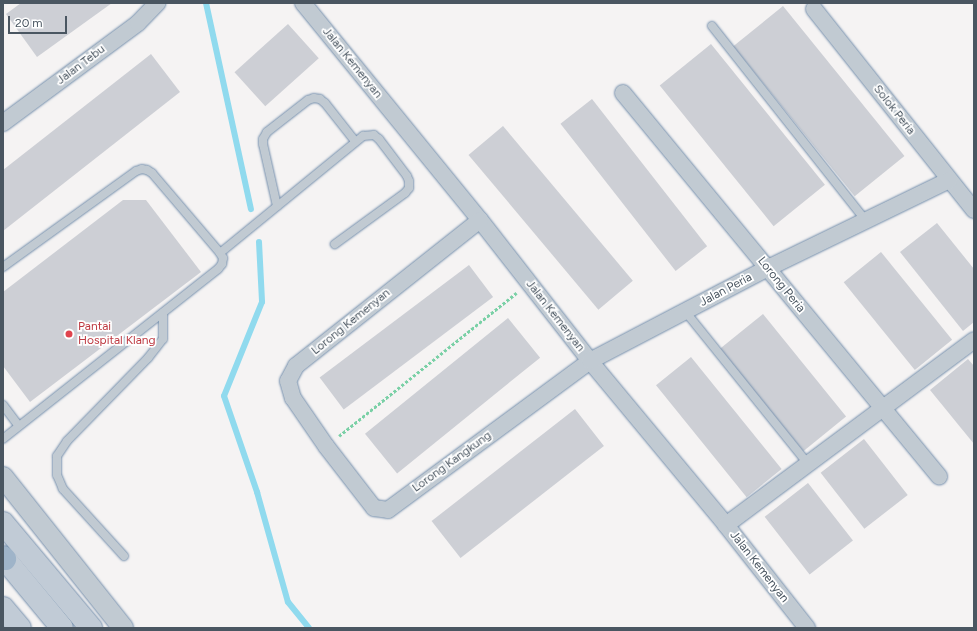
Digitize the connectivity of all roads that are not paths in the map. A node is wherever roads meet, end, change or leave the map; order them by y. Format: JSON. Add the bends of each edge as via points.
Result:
{"nodes":[{"id":1,"x":157,"y":3,"type":"edge"},
{"id":2,"x":303,"y":3,"type":"edge"},
{"id":3,"x":814,"y":9,"type":"dead end"},
{"id":4,"x":712,"y":26,"type":"dead end"},
{"id":5,"x":623,"y":93,"type":"dead end"},
{"id":6,"x":3,"y":123,"type":"edge"},
{"id":7,"x":355,"y":142,"type":"junction"},
{"id":8,"x":949,"y":180,"type":"junction"},
{"id":9,"x":277,"y":206,"type":"junction"},
{"id":10,"x":974,"y":210,"type":"edge"},
{"id":11,"x":480,"y":220,"type":"junction"},
{"id":12,"x":865,"y":220,"type":"junction"},
{"id":13,"x":335,"y":244,"type":"dead end"},
{"id":14,"x":220,"y":253,"type":"junction"},
{"id":15,"x":3,"y":267,"type":"edge"},
{"id":16,"x":768,"y":268,"type":"junction"},
{"id":17,"x":685,"y":311,"type":"junction"},
{"id":18,"x":163,"y":313,"type":"junction"},
{"id":19,"x":974,"y":340,"type":"edge"},
{"id":20,"x":590,"y":361,"type":"junction"},
{"id":21,"x":3,"y":405,"type":"edge"},
{"id":22,"x":883,"y":408,"type":"junction"},
{"id":23,"x":19,"y":426,"type":"junction"},
{"id":24,"x":3,"y":439,"type":"edge"},
{"id":25,"x":326,"y":446,"type":"joint"},
{"id":26,"x":808,"y":464,"type":"junction"},
{"id":27,"x":939,"y":477,"type":"dead end"},
{"id":28,"x":3,"y":478,"type":"edge"},
{"id":29,"x":3,"y":523,"type":"edge"},
{"id":30,"x":726,"y":525,"type":"junction"},
{"id":31,"x":124,"y":556,"type":"dead end"},
{"id":32,"x":4,"y":558,"type":"edge"},
{"id":33,"x":3,"y":608,"type":"edge"},
{"id":34,"x":20,"y":628,"type":"edge"},
{"id":35,"x":62,"y":628,"type":"edge"},
{"id":36,"x":91,"y":628,"type":"edge"},
{"id":37,"x":123,"y":628,"type":"edge"},
{"id":38,"x":807,"y":628,"type":"edge"}],
"edges":[{"from":1,"to":6,"type":"street","name":"Jalan Tebu","via":[[138,23]]},
{"from":2,"to":11,"type":"street","name":"Jalan Kemenyan"},
{"from":3,"to":8,"type":"street","name":"Solok Peria"},
{"from":4,"to":12,"type":"lane"},
{"from":5,"to":16,"type":"street","name":"Lorong Peria"},
{"from":7,"to":9,"type":"lane"},
{"from":7,"to":9,"type":"lane","via":[[325,103],[314,98],[268,132],[263,144]]},
{"from":7,"to":13,"type":"lane","via":[[368,134],[379,138],[407,176],[409,188]]},
{"from":8,"to":10,"type":"street","name":"Solok Peria"},
{"from":8,"to":12,"type":"street","name":"Jalan Peria"},
{"from":9,"to":14,"type":"lane"},
{"from":11,"to":20,"type":"street","name":"Jalan Kemenyan"},
{"from":11,"to":25,"type":"street","name":"Lorong Kemenyan","via":[[296,366],[288,381],[293,398]]},
{"from":12,"to":16,"type":"street","name":"Jalan Peria"},
{"from":14,"to":15,"type":"lane","via":[[152,173],[142,169]]},
{"from":14,"to":18,"type":"lane","via":[[223,258],[218,269]]},
{"from":16,"to":17,"type":"street","name":"Jalan Peria"},
{"from":16,"to":22,"type":"street","name":"Lorong Peria"},
{"from":17,"to":20,"type":"street","name":"Jalan Peria"},
{"from":17,"to":26,"type":"lane"},
{"from":18,"to":23,"type":"lane"},
{"from":18,"to":31,"type":"lane","via":[[163,339],[148,358],[67,441],[57,456],[57,474],[63,489]]},
{"from":19,"to":22,"type":"street"},
{"from":20,"to":25,"type":"street","name":"Lorong Kangkung","via":[[388,510],[374,508]]},
{"from":20,"to":30,"type":"street","name":"Jalan Kemenyan"},
{"from":21,"to":23,"type":"lane"},
{"from":22,"to":26,"type":"street"},
{"from":22,"to":27,"type":"street","name":"Lorong Peria"},
{"from":23,"to":24,"type":"lane"},
{"from":26,"to":30,"type":"street"},
{"from":28,"to":37,"type":"street"},
{"from":29,"to":36,"type":"main road"},
{"from":30,"to":38,"type":"street","name":"Jalan Kemenyan"},
{"from":32,"to":35,"type":"main road"},
{"from":33,"to":34,"type":"main road"}]}
